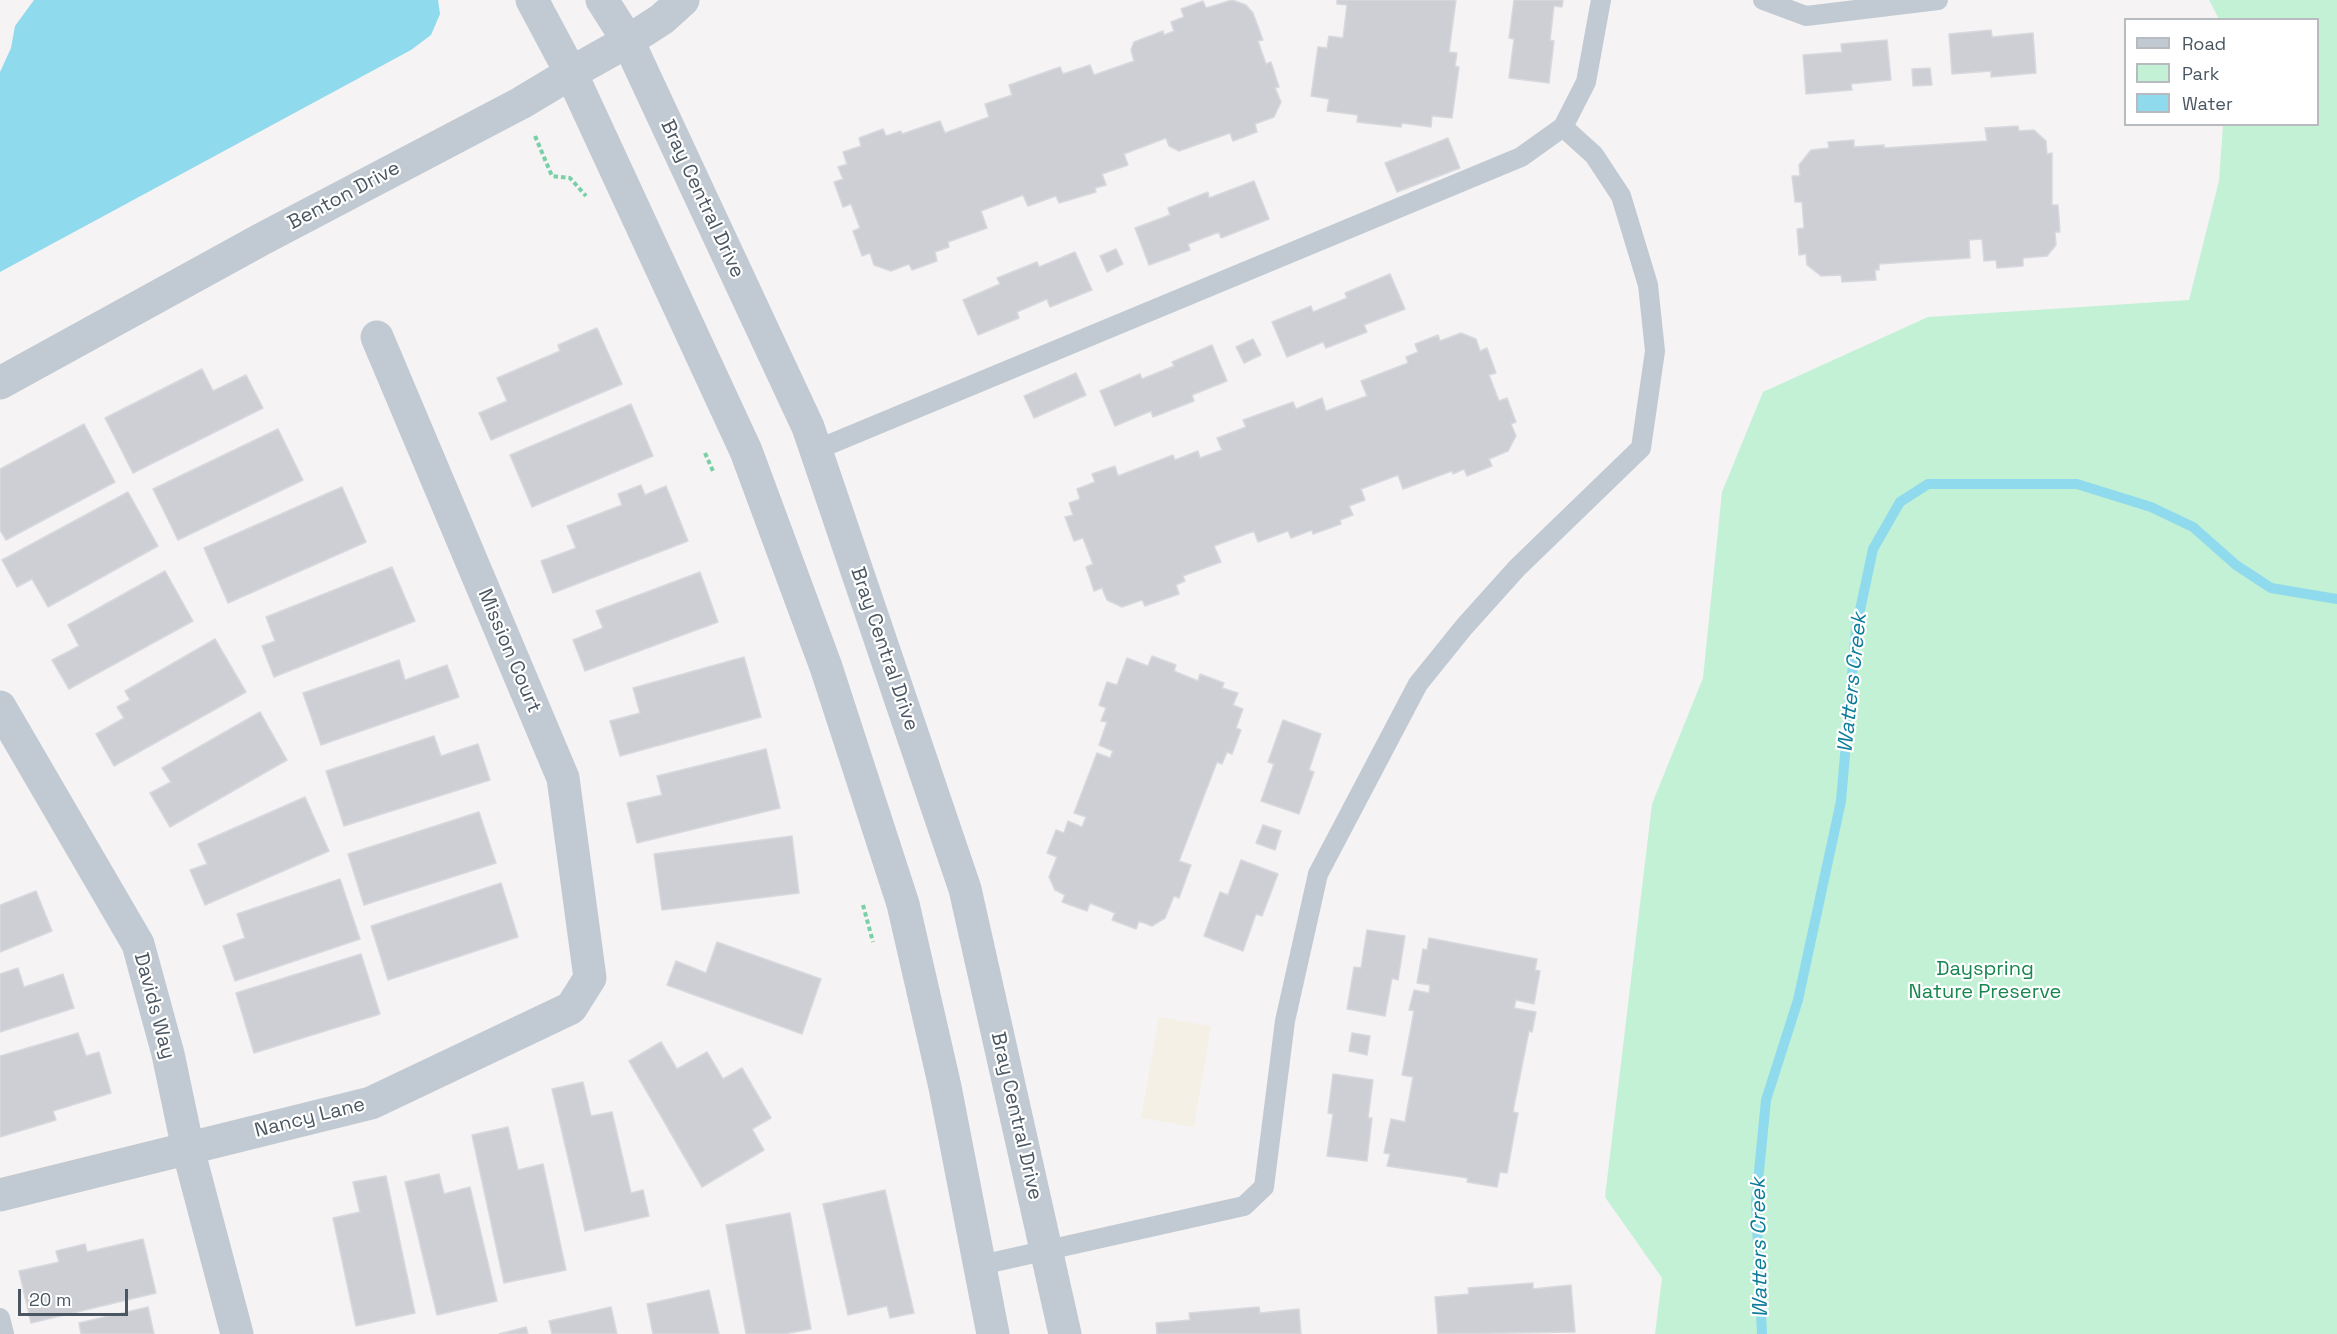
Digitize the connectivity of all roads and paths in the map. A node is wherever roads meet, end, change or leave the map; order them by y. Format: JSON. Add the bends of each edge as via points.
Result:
{"nodes":[{"id":1,"x":532,"y":0,"type":"edge"},
{"id":2,"x":602,"y":0,"type":"edge"},
{"id":3,"x":683,"y":0,"type":"edge"},
{"id":4,"x":1602,"y":0,"type":"edge"},
{"id":5,"x":1763,"y":0,"type":"edge"},
{"id":6,"x":1938,"y":0,"type":"edge"},
{"id":7,"x":628,"y":41,"type":"junction"},
{"id":8,"x":571,"y":73,"type":"junction"},
{"id":9,"x":1563,"y":127,"type":"junction"},
{"id":10,"x":532,"y":129,"type":"dead end"},
{"id":11,"x":588,"y":199,"type":"dead end"},
{"id":12,"x":376,"y":337,"type":"dead end"},
{"id":13,"x":0,"y":383,"type":"edge"},
{"id":14,"x":703,"y":448,"type":"dead end"},
{"id":15,"x":816,"y":450,"type":"junction"},
{"id":16,"x":716,"y":478,"type":"dead end"},
{"id":17,"x":0,"y":707,"type":"edge"},
{"id":18,"x":862,"y":897,"type":"dead end"},
{"id":19,"x":874,"y":945,"type":"dead end"},
{"id":20,"x":590,"y":978,"type":"joint"},
{"id":21,"x":188,"y":1149,"type":"junction"},
{"id":22,"x":0,"y":1195,"type":"edge"},
{"id":23,"x":1046,"y":1251,"type":"junction"},
{"id":24,"x":981,"y":1265,"type":"junction"},
{"id":25,"x":0,"y":1318,"type":"edge"},
{"id":26,"x":4,"y":1334,"type":"edge"},
{"id":27,"x":237,"y":1334,"type":"edge"},
{"id":28,"x":993,"y":1334,"type":"edge"},
{"id":29,"x":1065,"y":1334,"type":"edge"}],
"edges":[{"from":1,"to":8,"type":"street"},
{"from":2,"to":7,"type":"street","name":"Bray Central Drive"},
{"from":3,"to":7,"type":"street","name":"Benton Drive"},
{"from":4,"to":9,"type":"lane","via":[[1586,82]]},
{"from":5,"to":6,"type":"lane","via":[[1806,16]]},
{"from":7,"to":8,"type":"street","name":"Benton Drive"},
{"from":7,"to":15,"type":"street","name":"Bray Central Drive"},
{"from":8,"to":13,"type":"street","name":"Benton Drive"},
{"from":8,"to":24,"type":"street","via":[[746,451],[826,667],[903,904]]},
{"from":9,"to":15,"type":"lane","via":[[1521,157]]},
{"from":9,"to":23,"type":"lane","via":[[1594,155],[1621,196],[1648,285],[1655,351],[1641,448],[1517,568],[1418,684],[1318,874],[1285,1021],[1264,1187],[1244,1206]]},
{"from":10,"to":11,"type":"path","via":[[552,176],[570,178]]},
{"from":12,"to":20,"type":"street","name":"Mission Court","via":[[563,778]]},
{"from":14,"to":16,"type":"path"},
{"from":15,"to":23,"type":"street","name":"Bray Central Drive","via":[[965,889]]},
{"from":17,"to":21,"type":"street","name":"Davids Way","via":[[138,944],[168,1054]]},
{"from":18,"to":19,"type":"path"},
{"from":20,"to":21,"type":"street","name":"Nancy Lane","via":[[571,1008],[371,1103]]},
{"from":21,"to":22,"type":"street","name":"Nancy Lane"},
{"from":21,"to":27,"type":"street","name":"Davids Way"},
{"from":23,"to":24,"type":"lane"},
{"from":23,"to":29,"type":"street","name":"Bray Central Drive"},
{"from":24,"to":28,"type":"street"},
{"from":25,"to":26,"type":"lane"}]}
